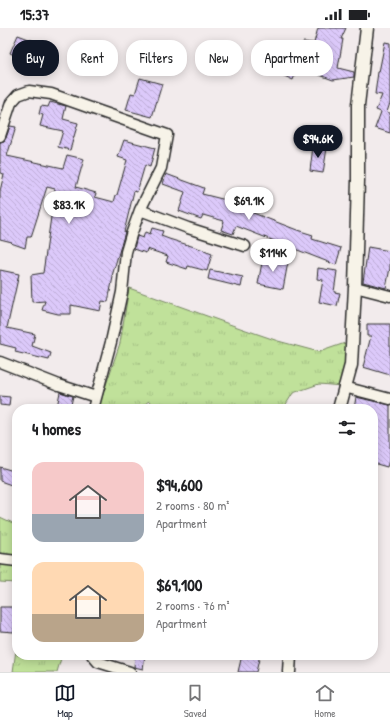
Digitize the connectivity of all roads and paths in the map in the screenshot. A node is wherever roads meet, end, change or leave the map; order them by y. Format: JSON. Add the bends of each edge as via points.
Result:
{"nodes":[{"id":1,"x":367,"y":28,"type":"edge"},
{"id":2,"x":0,"y":136,"type":"edge"},
{"id":3,"x":140,"y":210,"type":"junction"},
{"id":4,"x":245,"y":246,"type":"dead end"},
{"id":5,"x":355,"y":286,"type":"junction"},
{"id":6,"x":390,"y":296,"type":"edge"},
{"id":7,"x":0,"y":362,"type":"edge"},
{"id":8,"x":344,"y":387,"type":"junction"},
{"id":9,"x":96,"y":396,"type":"junction"},
{"id":10,"x":390,"y":399,"type":"edge"},
{"id":11,"x":94,"y":404,"type":"edge"},
{"id":12,"x":340,"y":404,"type":"edge"},
{"id":13,"x":0,"y":559,"type":"edge"},
{"id":14,"x":12,"y":560,"type":"edge"},
{"id":15,"x":96,"y":660,"type":"edge"},
{"id":16,"x":289,"y":660,"type":"edge"},
{"id":17,"x":288,"y":671,"type":"edge"},
{"id":18,"x":130,"y":672,"type":"edge"}],
"edges":[{"from":1,"to":5,"type":"street","via":[[358,105]]},
{"from":2,"to":3,"type":"street","via":[[12,103],[18,95],[29,91],[51,94],[167,135],[160,168]]},
{"from":3,"to":4,"type":"street"},
{"from":3,"to":9,"type":"street","via":[[126,252],[122,292]]},
{"from":5,"to":6,"type":"street"},
{"from":5,"to":8,"type":"street","via":[[350,365]]},
{"from":7,"to":9,"type":"street"},
{"from":8,"to":10,"type":"street"},
{"from":8,"to":12,"type":"street"},
{"from":9,"to":11,"type":"street"},
{"from":13,"to":14,"type":"street"},
{"from":15,"to":18,"type":"street"},
{"from":16,"to":17,"type":"street"}]}
